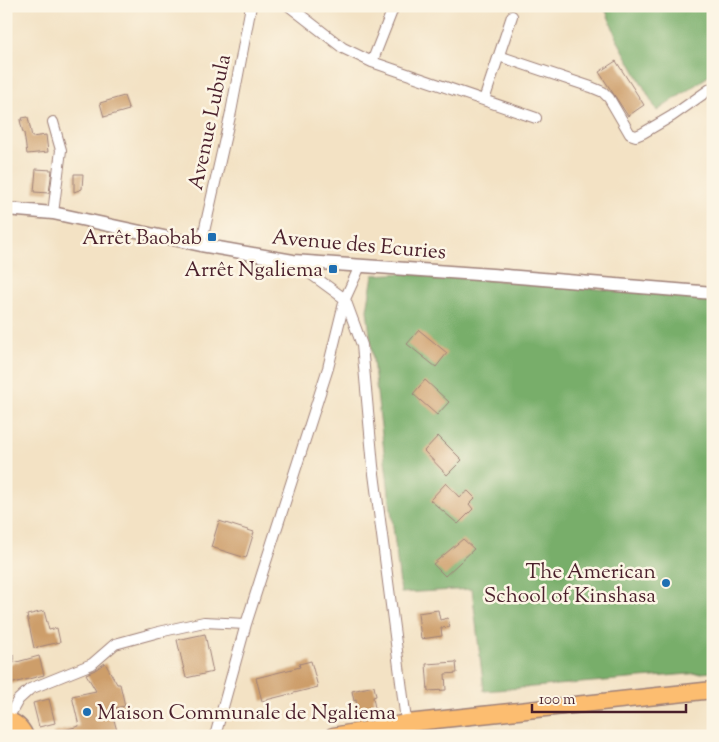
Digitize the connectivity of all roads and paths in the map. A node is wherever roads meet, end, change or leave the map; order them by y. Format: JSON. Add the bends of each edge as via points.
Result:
{"nodes":[{"id":1,"x":251,"y":6,"type":"edge"},
{"id":2,"x":289,"y":6,"type":"edge"},
{"id":3,"x":394,"y":6,"type":"edge"},
{"id":4,"x":512,"y":16,"type":"dead end"},
{"id":5,"x":499,"y":56,"type":"junction"},
{"id":6,"x":372,"y":62,"type":"junction"},
{"id":7,"x":713,"y":87,"type":"edge"},
{"id":8,"x":484,"y":100,"type":"junction"},
{"id":9,"x":536,"y":118,"type":"dead end"},
{"id":10,"x":53,"y":122,"type":"dead end"},
{"id":11,"x":6,"y":209,"type":"edge"},
{"id":12,"x":53,"y":213,"type":"junction"},
{"id":13,"x":202,"y":245,"type":"junction"},
{"id":14,"x":293,"y":261,"type":"junction"},
{"id":15,"x":360,"y":266,"type":"junction"},
{"id":16,"x":713,"y":293,"type":"edge"},
{"id":17,"x":344,"y":300,"type":"junction"},
{"id":18,"x":246,"y":624,"type":"junction"},
{"id":19,"x":713,"y":690,"type":"edge"},
{"id":20,"x":7,"y":720,"type":"edge"},
{"id":21,"x":407,"y":729,"type":"edge"},
{"id":22,"x":25,"y":736,"type":"edge"},
{"id":23,"x":215,"y":736,"type":"edge"},
{"id":24,"x":332,"y":736,"type":"edge"}],
"edges":[{"from":1,"to":13,"type":"street","name":"Avenue Lubula"},
{"from":2,"to":6,"type":"street","via":[[344,48]]},
{"from":3,"to":6,"type":"street"},
{"from":4,"to":5,"type":"street"},
{"from":5,"to":7,"type":"street","via":[[603,92],[630,134],[636,136]]},
{"from":5,"to":8,"type":"street"},
{"from":6,"to":8,"type":"street"},
{"from":8,"to":9,"type":"street"},
{"from":10,"to":12,"type":"street","via":[[61,150]]},
{"from":11,"to":12,"type":"street","name":"Avenue des Ecuries"},
{"from":12,"to":13,"type":"street","name":"Avenue des Ecuries"},
{"from":13,"to":14,"type":"street","name":"Avenue des Ecuries"},
{"from":14,"to":15,"type":"street","name":"Avenue des Ecuries"},
{"from":14,"to":17,"type":"street"},
{"from":15,"to":16,"type":"street","name":"Avenue des Ecuries"},
{"from":15,"to":17,"type":"street"},
{"from":17,"to":18,"type":"street","via":[[328,368]]},
{"from":17,"to":21,"type":"street","via":[[362,345]]},
{"from":18,"to":20,"type":"street","via":[[204,622],[115,644],[92,664],[30,689],[18,700]]},
{"from":18,"to":23,"type":"street"},
{"from":19,"to":21,"type":"main road"},
{"from":20,"to":22,"type":"main road","via":[[16,723]]},
{"from":21,"to":24,"type":"main road"}]}
